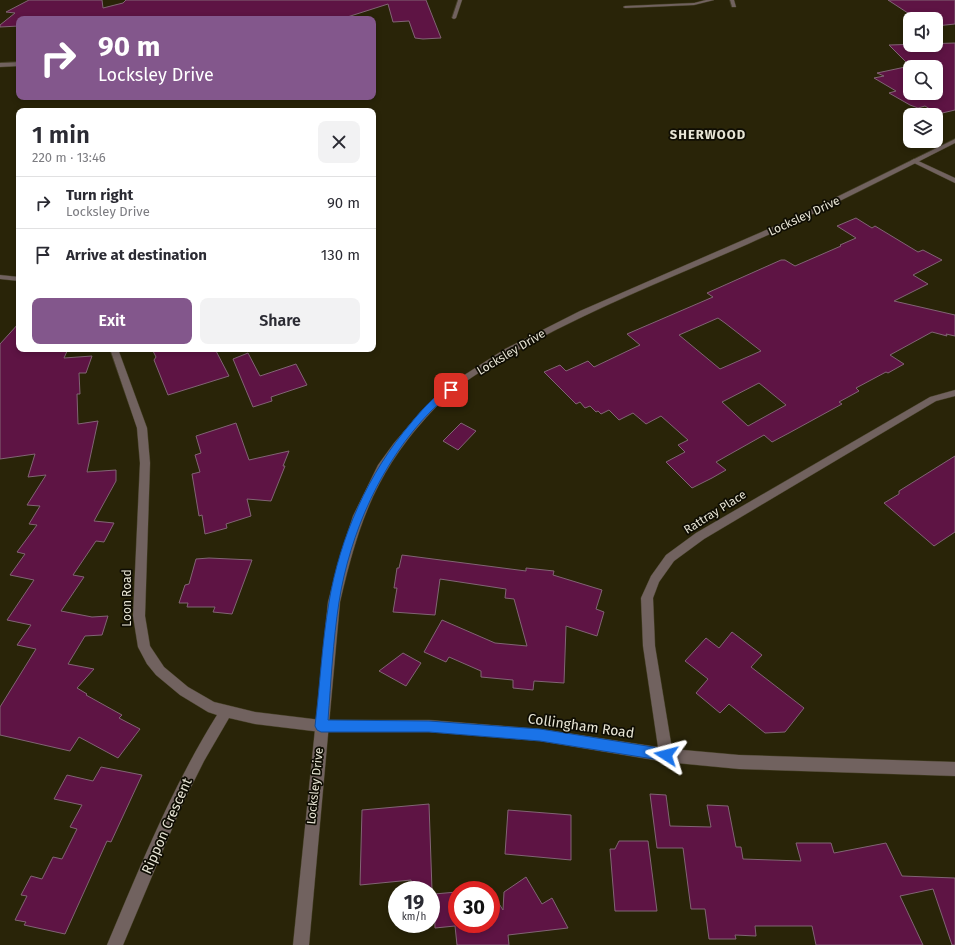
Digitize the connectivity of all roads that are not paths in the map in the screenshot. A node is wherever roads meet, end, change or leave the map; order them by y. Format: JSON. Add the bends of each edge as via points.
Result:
{"nodes":[{"id":1,"x":460,"y":0,"type":"edge"},
{"id":2,"x":712,"y":0,"type":"edge"},
{"id":3,"x":732,"y":0,"type":"edge"},
{"id":4,"x":734,"y":6,"type":"dead end"},
{"id":5,"x":625,"y":7,"type":"dead end"},
{"id":6,"x":454,"y":18,"type":"dead end"},
{"id":7,"x":0,"y":64,"type":"edge"},
{"id":8,"x":16,"y":64,"type":"edge"},
{"id":9,"x":955,"y":140,"type":"edge"},
{"id":10,"x":914,"y":161,"type":"junction"},
{"id":11,"x":955,"y":181,"type":"edge"},
{"id":12,"x":0,"y":277,"type":"edge"},
{"id":13,"x":16,"y":280,"type":"edge"},
{"id":14,"x":115,"y":352,"type":"edge"},
{"id":15,"x":954,"y":393,"type":"edge"},
{"id":16,"x":226,"y":712,"type":"junction"},
{"id":17,"x":321,"y":726,"type":"junction"},
{"id":18,"x":666,"y":755,"type":"junction"},
{"id":19,"x":955,"y":769,"type":"edge"},
{"id":20,"x":115,"y":945,"type":"edge"},
{"id":21,"x":301,"y":945,"type":"edge"}],
"edges":[{"from":1,"to":6,"type":"street"},
{"from":2,"to":5,"type":"street","via":[[694,4]]},
{"from":3,"to":4,"type":"street"},
{"from":7,"to":8,"type":"street"},
{"from":9,"to":10,"type":"street","name":"Locksley Drive"},
{"from":10,"to":11,"type":"street"},
{"from":10,"to":17,"type":"street","name":"Locksley Drive","via":[[825,208],[565,320],[494,359],[428,409],[382,468],[361,511],[345,555],[334,602]]},
{"from":12,"to":13,"type":"street"},
{"from":14,"to":16,"type":"street","name":"Loon Road","via":[[142,428],[144,463],[139,616],[144,647],[160,671],[212,708]]},
{"from":15,"to":18,"type":"street","name":"Rattray Place","via":[[933,399],[700,536],[670,558],[655,579],[647,598],[648,646]]},
{"from":16,"to":17,"type":"street","name":"Loon Road"},
{"from":16,"to":20,"type":"street","name":"Rippon Crescent","via":[[199,756],[177,800]]},
{"from":17,"to":18,"type":"street","name":"Collingham Road","via":[[429,726],[540,735]]},
{"from":17,"to":21,"type":"street","name":"Locksley Drive"},
{"from":18,"to":19,"type":"street","name":"Collingham Road","via":[[740,762]]}]}
